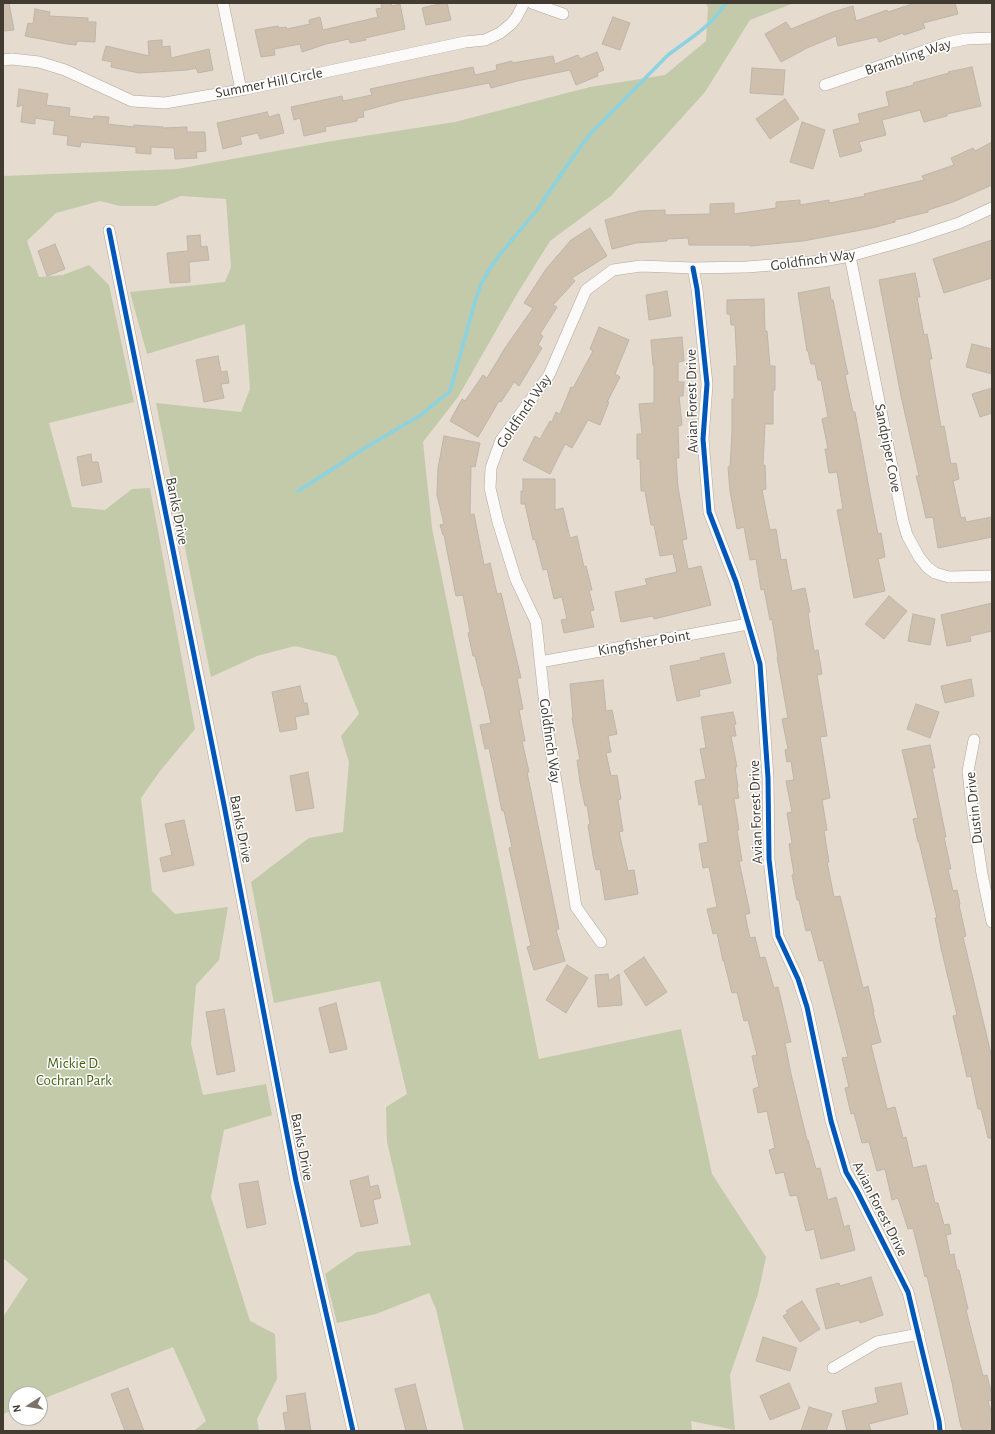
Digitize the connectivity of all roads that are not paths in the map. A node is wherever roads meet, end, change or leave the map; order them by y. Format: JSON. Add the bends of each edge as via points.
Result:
{"nodes":[{"id":1,"x":223,"y":3,"type":"edge"},
{"id":2,"x":524,"y":3,"type":"edge"},
{"id":3,"x":532,"y":3,"type":"edge"},
{"id":4,"x":563,"y":14,"type":"dead end"},
{"id":5,"x":992,"y":38,"type":"edge"},
{"id":6,"x":3,"y":60,"type":"edge"},
{"id":7,"x":825,"y":85,"type":"dead end"},
{"id":8,"x":240,"y":90,"type":"junction"},
{"id":9,"x":992,"y":208,"type":"edge"},
{"id":10,"x":109,"y":230,"type":"dead end"},
{"id":11,"x":850,"y":256,"type":"junction"},
{"id":12,"x":693,"y":268,"type":"junction"},
{"id":13,"x":992,"y":576,"type":"edge"},
{"id":14,"x":748,"y":624,"type":"junction"},
{"id":15,"x":540,"y":662,"type":"junction"},
{"id":16,"x":974,"y":740,"type":"dead end"},
{"id":17,"x":992,"y":922,"type":"edge"},
{"id":18,"x":601,"y":942,"type":"dead end"},
{"id":19,"x":919,"y":1334,"type":"junction"},
{"id":20,"x":833,"y":1368,"type":"dead end"},
{"id":21,"x":354,"y":1431,"type":"edge"},
{"id":22,"x":940,"y":1431,"type":"edge"}],
"edges":[{"from":1,"to":8,"type":"street"},
{"from":2,"to":8,"type":"street","name":"Summer Hill Circle","via":[[511,24],[485,40],[465,42]]},
{"from":3,"to":4,"type":"street"},
{"from":5,"to":7,"type":"street","name":"Brambling Way","via":[[947,43]]},
{"from":6,"to":8,"type":"street","name":"Summer Hill Circle","via":[[39,62],[65,70],[132,101],[165,103]]},
{"from":9,"to":11,"type":"street","name":"Goldfinch Way","via":[[959,223]]},
{"from":10,"to":21,"type":"street","name":"Banks Drive","via":[[296,1181]]},
{"from":11,"to":12,"type":"street","name":"Goldfinch Way","via":[[780,265]]},
{"from":11,"to":13,"type":"street","name":"Sandpiper Cove","via":[[907,535],[919,558],[935,573],[949,577]]},
{"from":12,"to":14,"type":"street","name":"Avian Forest Drive","via":[[706,384],[703,439],[709,512],[736,582]]},
{"from":12,"to":15,"type":"street","name":"Goldfinch Way","via":[[641,266],[613,270],[586,290],[549,375],[501,440],[491,468],[490,488],[516,580],[536,622]]},
{"from":14,"to":15,"type":"street","name":"Kingfisher Point"},
{"from":14,"to":19,"type":"street","name":"Avian Forest Drive","via":[[760,664],[768,778],[769,859],[778,936],[798,979],[807,1007],[831,1121],[846,1172],[908,1292]]},
{"from":15,"to":18,"type":"street","name":"Goldfinch Way","via":[[547,725],[576,907]]},
{"from":16,"to":17,"type":"street","name":"Dustin Drive","via":[[968,771],[982,874]]},
{"from":19,"to":20,"type":"street","via":[[877,1342]]},
{"from":19,"to":22,"type":"street","name":"Avian Forest Drive","via":[[940,1421]]}]}
